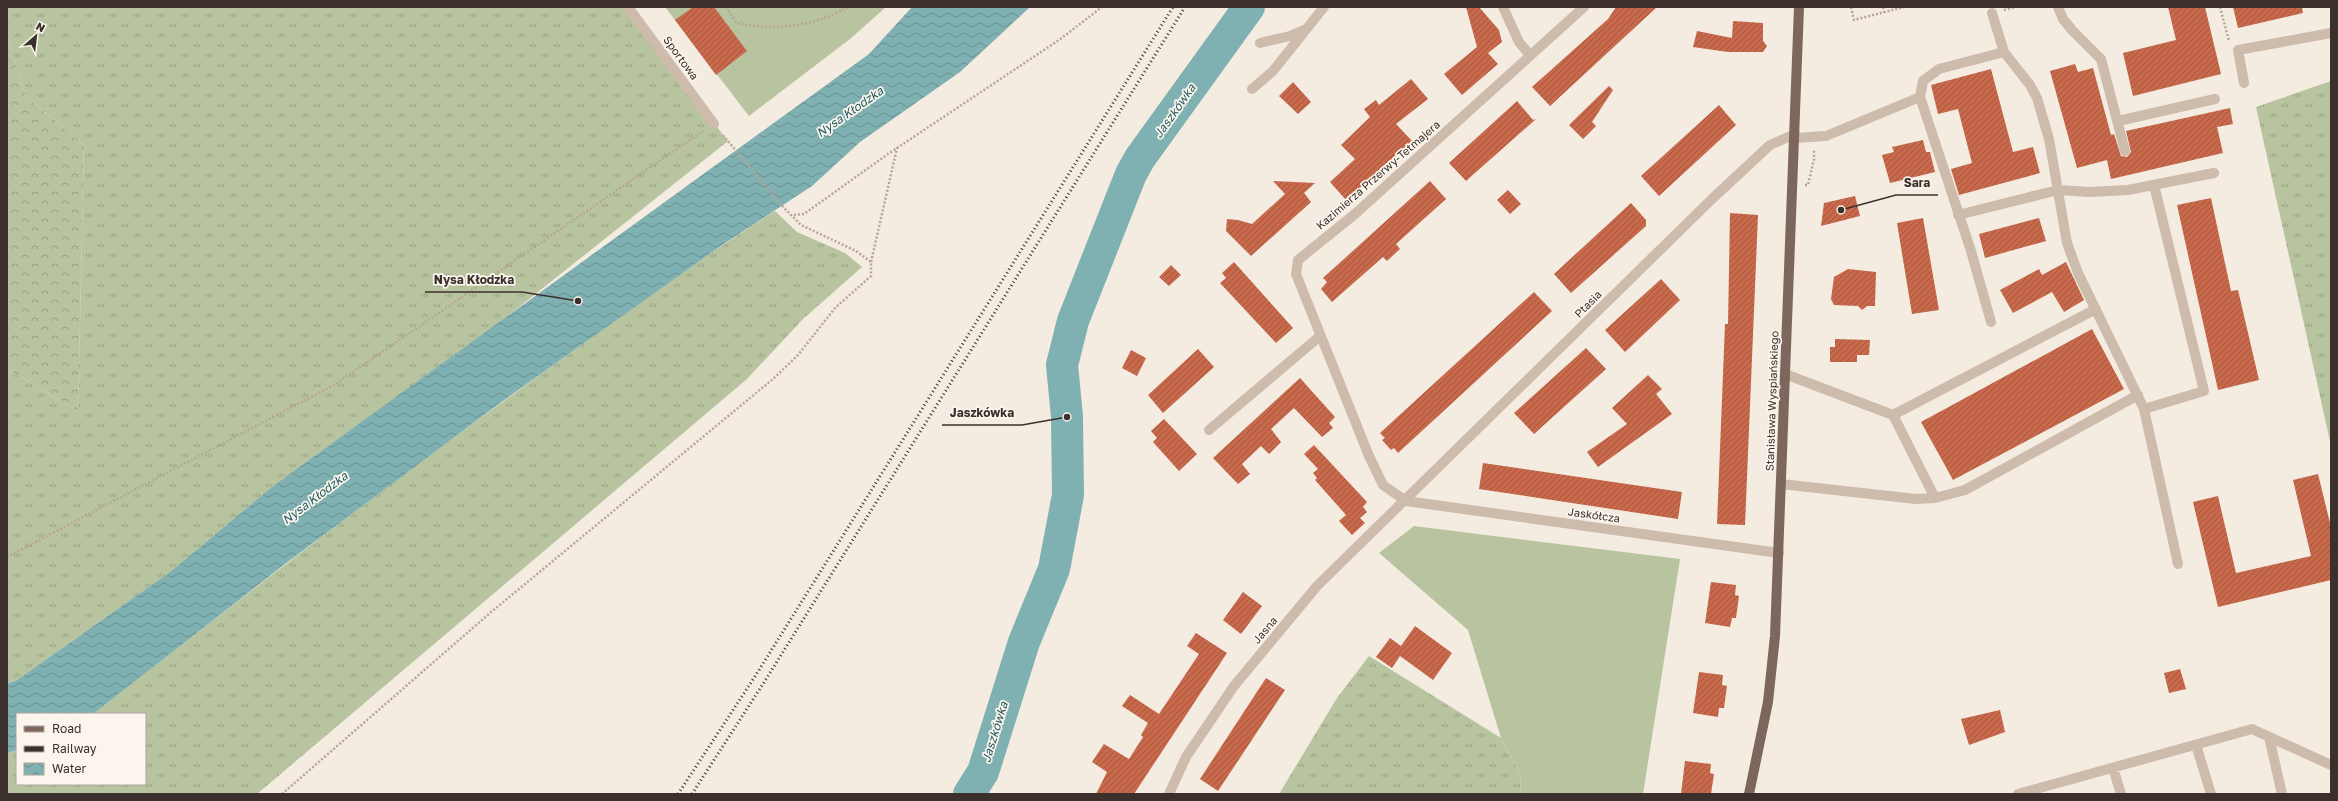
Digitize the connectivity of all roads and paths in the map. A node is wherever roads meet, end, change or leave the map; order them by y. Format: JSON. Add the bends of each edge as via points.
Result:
{"nodes":[{"id":1,"x":628,"y":7,"type":"edge"},
{"id":2,"x":726,"y":7,"type":"edge"},
{"id":3,"x":848,"y":7,"type":"edge"},
{"id":4,"x":1102,"y":7,"type":"edge"},
{"id":5,"x":1324,"y":7,"type":"edge"},
{"id":6,"x":1503,"y":7,"type":"edge"},
{"id":7,"x":1584,"y":7,"type":"edge"},
{"id":8,"x":1799,"y":7,"type":"edge"},
{"id":9,"x":1851,"y":7,"type":"edge"},
{"id":10,"x":1883,"y":7,"type":"edge"},
{"id":11,"x":1904,"y":7,"type":"edge"},
{"id":12,"x":2058,"y":7,"type":"edge"},
{"id":13,"x":2220,"y":7,"type":"edge"},
{"id":14,"x":1884,"y":12,"type":"junction"},
{"id":15,"x":1992,"y":13,"type":"dead end"},
{"id":16,"x":1306,"y":29,"type":"junction"},
{"id":17,"x":2331,"y":33,"type":"edge"},
{"id":18,"x":1260,"y":43,"type":"dead end"},
{"id":19,"x":2238,"y":50,"type":"junction"},
{"id":20,"x":2004,"y":52,"type":"junction"},
{"id":21,"x":1530,"y":55,"type":"junction"},
{"id":22,"x":2244,"y":83,"type":"dead end"},
{"id":23,"x":1252,"y":89,"type":"dead end"},
{"id":24,"x":1920,"y":97,"type":"junction"},
{"id":25,"x":2215,"y":98,"type":"dead end"},
{"id":26,"x":2118,"y":122,"type":"junction"},
{"id":27,"x":711,"y":126,"type":"joint"},
{"id":28,"x":1795,"y":136,"type":"junction"},
{"id":29,"x":1814,"y":137,"type":"junction"},
{"id":30,"x":728,"y":141,"type":"dead end"},
{"id":31,"x":897,"y":148,"type":"junction"},
{"id":32,"x":2126,"y":151,"type":"dead end"},
{"id":33,"x":2214,"y":173,"type":"dead end"},
{"id":34,"x":1801,"y":185,"type":"dead end"},
{"id":35,"x":2154,"y":185,"type":"junction"},
{"id":36,"x":2058,"y":190,"type":"junction"},
{"id":37,"x":1958,"y":215,"type":"junction"},
{"id":38,"x":793,"y":216,"type":"junction"},
{"id":39,"x":871,"y":262,"type":"junction"},
{"id":40,"x":2096,"y":309,"type":"junction"},
{"id":41,"x":1991,"y":322,"type":"dead end"},
{"id":42,"x":1320,"y":336,"type":"junction"},
{"id":43,"x":1785,"y":374,"type":"junction"},
{"id":44,"x":2138,"y":395,"type":"junction"},
{"id":45,"x":2144,"y":409,"type":"junction"},
{"id":46,"x":1893,"y":416,"type":"junction"},
{"id":47,"x":1209,"y":430,"type":"dead end"},
{"id":48,"x":1781,"y":484,"type":"junction"},
{"id":49,"x":1935,"y":498,"type":"junction"},
{"id":50,"x":1406,"y":500,"type":"junction"},
{"id":51,"x":1779,"y":553,"type":"junction"},
{"id":52,"x":7,"y":557,"type":"edge"},
{"id":53,"x":2178,"y":564,"type":"dead end"},
{"id":54,"x":2269,"y":737,"type":"junction"},
{"id":55,"x":2196,"y":745,"type":"junction"},
{"id":56,"x":2331,"y":765,"type":"edge"},
{"id":57,"x":2113,"y":768,"type":"junction"},
{"id":58,"x":282,"y":794,"type":"edge"},
{"id":59,"x":1169,"y":794,"type":"edge"},
{"id":60,"x":1749,"y":794,"type":"edge"},
{"id":61,"x":2018,"y":794,"type":"edge"},
{"id":62,"x":2121,"y":794,"type":"edge"},
{"id":63,"x":2211,"y":794,"type":"edge"},
{"id":64,"x":2282,"y":794,"type":"edge"}],
"edges":[{"from":1,"to":27,"type":"street","name":"Sportowa"},
{"from":2,"to":3,"type":"path","via":[[737,23],[763,28],[805,23]]},
{"from":4,"to":31,"type":"path","via":[[1059,40]]},
{"from":5,"to":16,"type":"street"},
{"from":6,"to":21,"type":"street","via":[[1519,42]]},
{"from":7,"to":21,"type":"street","name":"Kazimierza Przerwy-Tetmajera"},
{"from":8,"to":28,"type":"main road","name":"Stanisława Wyspiańskiego"},
{"from":9,"to":14,"type":"path","via":[[1854,20]]},
{"from":10,"to":14,"type":"path"},
{"from":11,"to":14,"type":"path"},
{"from":12,"to":26,"type":"street","via":[[2072,30],[2101,59]]},
{"from":13,"to":19,"type":"path","via":[[2229,41]]},
{"from":15,"to":20,"type":"street"},
{"from":16,"to":18,"type":"street","via":[[1290,36]]},
{"from":16,"to":23,"type":"street","via":[[1273,70]]},
{"from":17,"to":19,"type":"street"},
{"from":19,"to":22,"type":"street"},
{"from":20,"to":24,"type":"street","via":[[1939,69],[1923,81]]},
{"from":20,"to":36,"type":"street","via":[[2037,98]]},
{"from":21,"to":42,"type":"street","name":"Kazimierza Przerwy-Tetmajera","via":[[1355,214],[1298,260],[1296,274]]},
{"from":24,"to":29,"type":"street","via":[[1826,136]]},
{"from":24,"to":37,"type":"street"},
{"from":25,"to":26,"type":"street"},
{"from":26,"to":32,"type":"street"},
{"from":27,"to":52,"type":"path","via":[[334,385]]},
{"from":28,"to":29,"type":"street"},
{"from":28,"to":43,"type":"main road","name":"Stanisława Wyspiańskiego"},
{"from":28,"to":50,"type":"street","name":"Ptasia","via":[[1770,145],[1712,199]]},
{"from":29,"to":34,"type":"path","via":[[1814,159],[1808,185]]},
{"from":30,"to":38,"type":"path","via":[[785,210]]},
{"from":31,"to":38,"type":"path","via":[[804,214]]},
{"from":31,"to":39,"type":"path"},
{"from":33,"to":35,"type":"street"},
{"from":35,"to":36,"type":"street","via":[[2112,191]]},
{"from":35,"to":45,"type":"street","via":[[2204,391]]},
{"from":36,"to":37,"type":"street"},
{"from":36,"to":40,"type":"street","via":[[2068,243],[2078,273]]},
{"from":37,"to":41,"type":"street"},
{"from":38,"to":39,"type":"path","via":[[802,225],[856,251]]},
{"from":39,"to":58,"type":"path","via":[[871,276],[835,308],[798,355],[773,380],[490,613]]},
{"from":40,"to":44,"type":"street"},
{"from":40,"to":46,"type":"street"},
{"from":42,"to":47,"type":"street"},
{"from":42,"to":50,"type":"street","name":"Kazimierza Przerwy-Tetmajera","via":[[1368,456],[1383,485]]},
{"from":43,"to":46,"type":"street"},
{"from":43,"to":48,"type":"main road","name":"Stanisława Wyspiańskiego"},
{"from":44,"to":45,"type":"street"},
{"from":44,"to":49,"type":"street","via":[[1965,490]]},
{"from":45,"to":53,"type":"street"},
{"from":46,"to":49,"type":"street"},
{"from":48,"to":49,"type":"street","via":[[1916,499]]},
{"from":48,"to":51,"type":"main road","name":"Stanisława Wyspiańskiego"},
{"from":50,"to":51,"type":"street","name":"Jaskółcza"},
{"from":50,"to":59,"type":"street","name":"Jasna","via":[[1317,586],[1234,686],[1186,756]]},
{"from":51,"to":60,"type":"main road","name":"Stanisława Wyspiańskiego","via":[[1775,636],[1768,702]]},
{"from":54,"to":55,"type":"street","via":[[2252,729]]},
{"from":54,"to":56,"type":"street"},
{"from":54,"to":64,"type":"street"},
{"from":55,"to":57,"type":"street"},
{"from":55,"to":63,"type":"street"},
{"from":57,"to":61,"type":"street"},
{"from":57,"to":62,"type":"street"}]}
